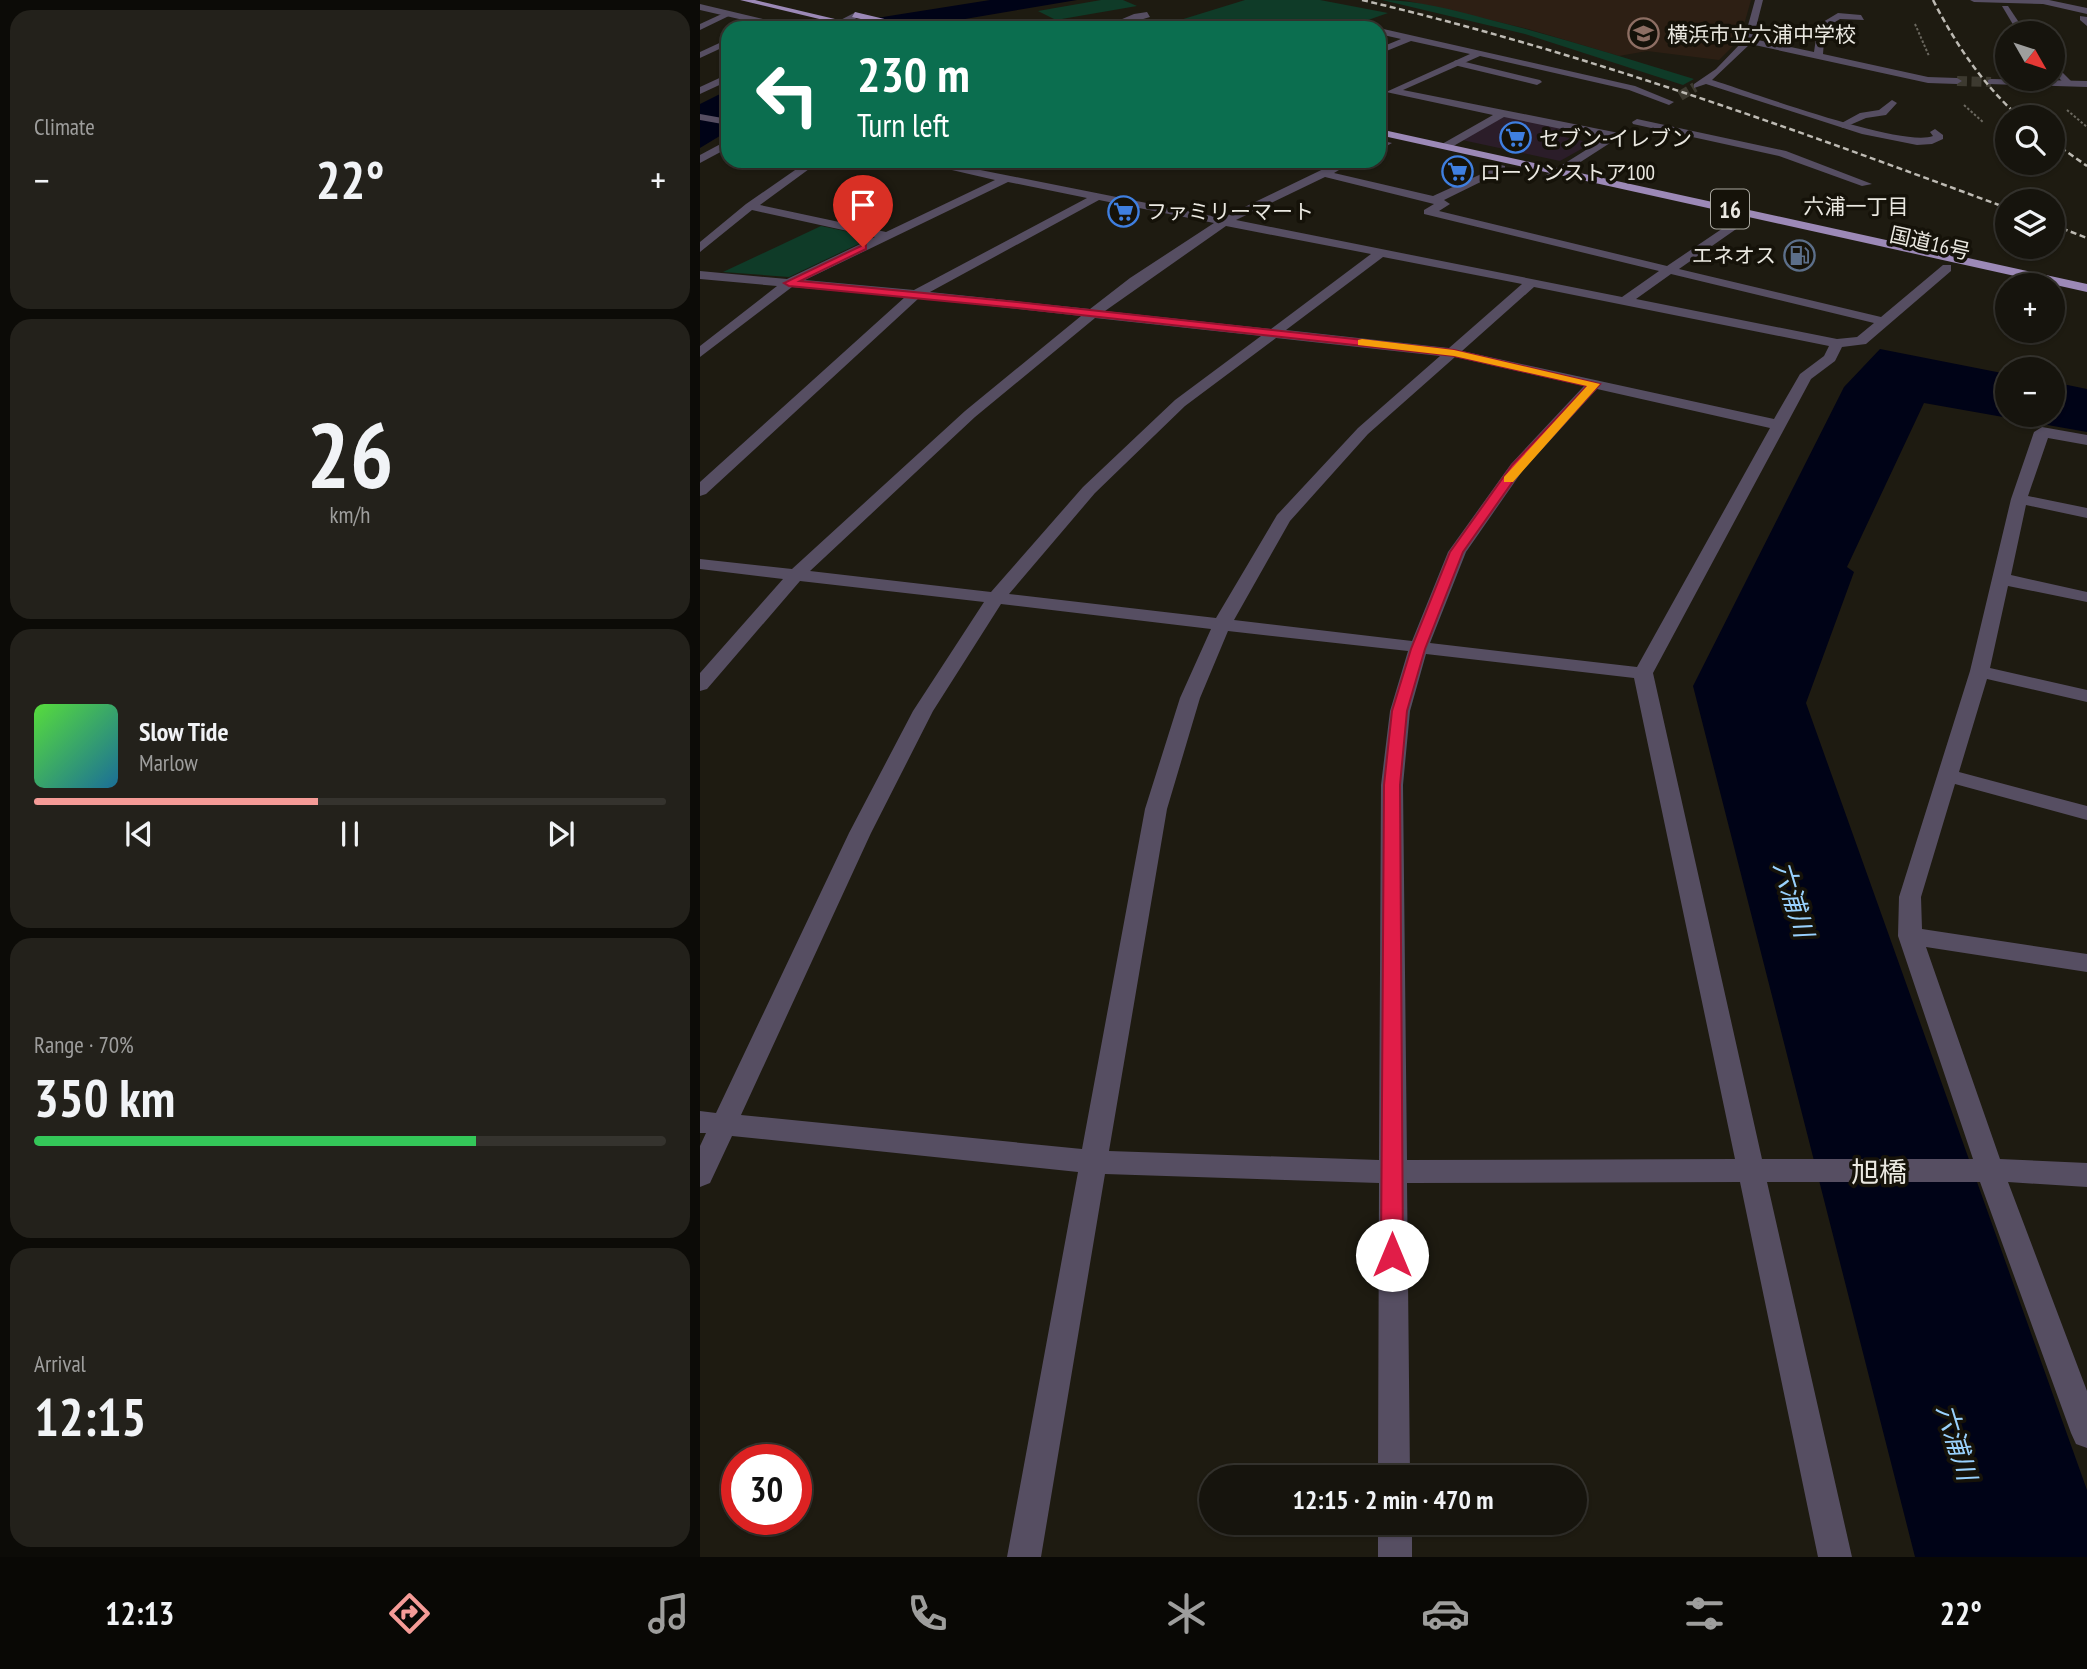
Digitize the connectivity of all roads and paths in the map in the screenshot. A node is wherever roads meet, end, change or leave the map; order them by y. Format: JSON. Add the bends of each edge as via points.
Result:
{"nodes":[{"id":1,"x":744,"y":0,"type":"edge"},
{"id":2,"x":788,"y":0,"type":"edge"},
{"id":3,"x":1759,"y":0,"type":"edge"},
{"id":4,"x":1974,"y":0,"type":"edge"},
{"id":5,"x":2039,"y":1,"type":"edge"},
{"id":6,"x":700,"y":7,"type":"edge"},
{"id":7,"x":2005,"y":8,"type":"dead end"},
{"id":8,"x":729,"y":14,"type":"junction"},
{"id":9,"x":1147,"y":15,"type":"dead end"},
{"id":10,"x":1861,"y":18,"type":"dead end"},
{"id":11,"x":2086,"y":18,"type":"edge"},
{"id":12,"x":850,"y":20,"type":"junction"},
{"id":13,"x":759,"y":21,"type":"edge"},
{"id":14,"x":856,"y":21,"type":"edge"},
{"id":15,"x":1124,"y":21,"type":"edge"},
{"id":16,"x":2014,"y":21,"type":"edge"},
{"id":17,"x":700,"y":27,"type":"edge"},
{"id":18,"x":1386,"y":33,"type":"edge"},
{"id":19,"x":1411,"y":38,"type":"junction"},
{"id":20,"x":1748,"y":41,"type":"junction"},
{"id":21,"x":721,"y":45,"type":"edge"},
{"id":22,"x":1386,"y":48,"type":"edge"},
{"id":23,"x":1480,"y":53,"type":"junction"},
{"id":24,"x":700,"y":55,"type":"edge"},
{"id":25,"x":1818,"y":56,"type":"junction"},
{"id":26,"x":1457,"y":64,"type":"junction"},
{"id":27,"x":2065,"y":79,"type":"edge"},
{"id":28,"x":721,"y":80,"type":"edge"},
{"id":29,"x":1705,"y":81,"type":"junction"},
{"id":30,"x":1537,"y":82,"type":"dead end"},
{"id":31,"x":1957,"y":82,"type":"tunnel mouth"},
{"id":32,"x":1990,"y":82,"type":"tunnel mouth"},
{"id":33,"x":2070,"y":84,"type":"junction"},
{"id":34,"x":2087,"y":84,"type":"edge"},
{"id":35,"x":1695,"y":87,"type":"tunnel mouth"},
{"id":36,"x":702,"y":89,"type":"edge"},
{"id":37,"x":1386,"y":93,"type":"edge"},
{"id":38,"x":1386,"y":94,"type":"edge"},
{"id":39,"x":1892,"y":103,"type":"dead end"},
{"id":40,"x":1659,"y":109,"type":"dead end"},
{"id":41,"x":1504,"y":113,"type":"junction"},
{"id":42,"x":1648,"y":116,"type":"dead end"},
{"id":43,"x":700,"y":117,"type":"edge"},
{"id":44,"x":721,"y":121,"type":"edge"},
{"id":45,"x":1637,"y":122,"type":"junction"},
{"id":46,"x":1843,"y":125,"type":"junction"},
{"id":47,"x":1935,"y":132,"type":"dead end"},
{"id":48,"x":1386,"y":133,"type":"edge"},
{"id":49,"x":1615,"y":137,"type":"junction"},
{"id":50,"x":1386,"y":145,"type":"edge"},
{"id":51,"x":1446,"y":146,"type":"junction"},
{"id":52,"x":721,"y":147,"type":"edge"},
{"id":53,"x":700,"y":160,"type":"edge"},
{"id":54,"x":806,"y":168,"type":"edge"},
{"id":55,"x":955,"y":168,"type":"edge"},
{"id":56,"x":1333,"y":168,"type":"edge"},
{"id":57,"x":1501,"y":168,"type":"junction"},
{"id":58,"x":1560,"y":171,"type":"junction"},
{"id":59,"x":1322,"y":173,"type":"junction"},
{"id":60,"x":1008,"y":178,"type":"junction"},
{"id":61,"x":1547,"y":179,"type":"junction"},
{"id":62,"x":1866,"y":184,"type":"dead end"},
{"id":63,"x":1099,"y":196,"type":"junction"},
{"id":64,"x":1434,"y":200,"type":"junction"},
{"id":65,"x":750,"y":206,"type":"junction"},
{"id":66,"x":1225,"y":221,"type":"junction"},
{"id":67,"x":1738,"y":222,"type":"junction"},
{"id":68,"x":887,"y":236,"type":"junction"},
{"id":69,"x":700,"y":248,"type":"edge"},
{"id":70,"x":1382,"y":252,"type":"junction"},
{"id":71,"x":1947,"y":268,"type":"junction"},
{"id":72,"x":1667,"y":270,"type":"junction"},
{"id":73,"x":700,"y":275,"type":"edge"},
{"id":74,"x":1995,"y":279,"type":"edge"},
{"id":75,"x":1532,"y":282,"type":"junction"},
{"id":76,"x":789,"y":283,"type":"junction"},
{"id":77,"x":2065,"y":293,"type":"edge"},
{"id":78,"x":916,"y":294,"type":"junction"},
{"id":79,"x":2085,"y":294,"type":"edge"},
{"id":80,"x":1626,"y":300,"type":"junction"},
{"id":81,"x":1093,"y":313,"type":"junction"},
{"id":82,"x":1885,"y":322,"type":"junction"},
{"id":83,"x":1271,"y":332,"type":"junction"},
{"id":84,"x":1837,"y":343,"type":"junction"},
{"id":85,"x":700,"y":353,"type":"edge"},
{"id":86,"x":1454,"y":353,"type":"junction"},
{"id":87,"x":1594,"y":384,"type":"junction"},
{"id":88,"x":1779,"y":425,"type":"junction"},
{"id":89,"x":2087,"y":440,"type":"edge"},
{"id":90,"x":700,"y":491,"type":"edge"},
{"id":91,"x":2020,"y":499,"type":"junction"},
{"id":92,"x":2087,"y":513,"type":"edge"},
{"id":93,"x":700,"y":564,"type":"edge"},
{"id":94,"x":796,"y":575,"type":"junction"},
{"id":95,"x":2002,"y":579,"type":"junction"},
{"id":96,"x":2087,"y":597,"type":"edge"},
{"id":97,"x":995,"y":599,"type":"junction"},
{"id":98,"x":1221,"y":626,"type":"junction"},
{"id":99,"x":1418,"y":649,"type":"junction"},
{"id":100,"x":1980,"y":671,"type":"junction"},
{"id":101,"x":1643,"y":673,"type":"junction"},
{"id":102,"x":700,"y":685,"type":"edge"},
{"id":103,"x":2087,"y":696,"type":"edge"},
{"id":104,"x":1949,"y":776,"type":"junction"},
{"id":105,"x":2087,"y":813,"type":"edge"},
{"id":106,"x":1910,"y":936,"type":"junction"},
{"id":107,"x":2087,"y":963,"type":"edge"},
{"id":108,"x":712,"y":1123,"type":"edge"},
{"id":109,"x":1094,"y":1162,"type":"junction"},
{"id":110,"x":1977,"y":1170,"type":"junction"},
{"id":111,"x":1392,"y":1172,"type":"junction"},
{"id":112,"x":1751,"y":1172,"type":"junction"},
{"id":113,"x":700,"y":1175,"type":"edge"},
{"id":114,"x":2087,"y":1175,"type":"edge"},
{"id":115,"x":2087,"y":1433,"type":"edge"},
{"id":116,"x":1394,"y":1465,"type":"edge"},
{"id":117,"x":1395,"y":1535,"type":"edge"},
{"id":118,"x":1024,"y":1557,"type":"edge"},
{"id":119,"x":1395,"y":1557,"type":"edge"},
{"id":120,"x":1835,"y":1557,"type":"edge"}],
"edges":[{"from":1,"to":12,"type":"highway"},
{"from":2,"to":12,"type":"highway"},
{"from":3,"to":20,"type":"street"},
{"from":4,"to":5,"type":"street"},
{"from":5,"to":11,"type":"street"},
{"from":6,"to":8,"type":"street"},
{"from":7,"to":16,"type":"street"},
{"from":8,"to":13,"type":"street"},
{"from":8,"to":17,"type":"street"},
{"from":9,"to":15,"type":"street"},
{"from":10,"to":25,"type":"street","via":[[1838,16],[1821,27]]},
{"from":12,"to":14,"type":"highway"},
{"from":18,"to":19,"type":"street"},
{"from":19,"to":22,"type":"street"},
{"from":19,"to":23,"type":"street"},
{"from":20,"to":25,"type":"street"},
{"from":20,"to":29,"type":"street"},
{"from":21,"to":24,"type":"street"},
{"from":23,"to":26,"type":"street"},
{"from":23,"to":40,"type":"street","via":[[1675,99]]},
{"from":25,"to":31,"type":"street","via":[[1927,80]]},
{"from":26,"to":30,"type":"street"},
{"from":26,"to":37,"type":"street"},
{"from":27,"to":33,"type":"street"},
{"from":28,"to":36,"type":"street"},
{"from":29,"to":35,"type":"street"},
{"from":29,"to":46,"type":"street"},
{"from":32,"to":33,"type":"street"},
{"from":33,"to":34,"type":"street"},
{"from":38,"to":41,"type":"street"},
{"from":39,"to":46,"type":"street","via":[[1882,113]]},
{"from":41,"to":49,"type":"street"},
{"from":41,"to":51,"type":"street"},
{"from":42,"to":45,"type":"street"},
{"from":43,"to":44,"type":"street"},
{"from":45,"to":49,"type":"street"},
{"from":45,"to":62,"type":"street","via":[[1782,153]]},
{"from":46,"to":47,"type":"street","via":[[1917,142],[1932,141],[1939,137]]},
{"from":48,"to":51,"type":"highway","name":"国道16号","number":"16"},
{"from":49,"to":58,"type":"street"},
{"from":50,"to":57,"type":"highway","name":"国道16号","number":"16"},
{"from":51,"to":58,"type":"highway","name":"国道16号","number":"16"},
{"from":52,"to":53,"type":"street"},
{"from":54,"to":65,"type":"street"},
{"from":55,"to":60,"type":"street"},
{"from":56,"to":59,"type":"street"},
{"from":57,"to":61,"type":"highway","name":"国道16号","number":"16"},
{"from":57,"to":64,"type":"street"},
{"from":58,"to":61,"type":"street"},
{"from":58,"to":79,"type":"highway","name":"国道16号","number":"16"},
{"from":59,"to":64,"type":"street"},
{"from":59,"to":66,"type":"street"},
{"from":60,"to":63,"type":"street"},
{"from":60,"to":68,"type":"street"},
{"from":61,"to":67,"type":"highway","name":"国道16号","number":"16"},
{"from":63,"to":66,"type":"street"},
{"from":63,"to":78,"type":"street"},
{"from":64,"to":72,"type":"street","via":[[1444,204],[1428,212]]},
{"from":65,"to":68,"type":"street"},
{"from":65,"to":69,"type":"street"},
{"from":66,"to":70,"type":"street"},
{"from":66,"to":81,"type":"street"},
{"from":67,"to":71,"type":"highway","name":"国道16号","number":"16"},
{"from":67,"to":72,"type":"street"},
{"from":68,"to":76,"type":"street"},
{"from":70,"to":75,"type":"street"},
{"from":70,"to":83,"type":"street"},
{"from":71,"to":74,"type":"highway","name":"国道16号","number":"16"},
{"from":71,"to":82,"type":"street"},
{"from":72,"to":80,"type":"street"},
{"from":72,"to":82,"type":"street"},
{"from":73,"to":76,"type":"street"},
{"from":75,"to":80,"type":"street"},
{"from":75,"to":86,"type":"street"},
{"from":76,"to":78,"type":"street"},
{"from":76,"to":85,"type":"street"},
{"from":77,"to":79,"type":"highway","name":"国道16号","number":"16"},
{"from":78,"to":81,"type":"street"},
{"from":78,"to":90,"type":"street"},
{"from":80,"to":84,"type":"street"},
{"from":81,"to":83,"type":"street"},
{"from":81,"to":94,"type":"street","via":[[960,423]]},
{"from":82,"to":84,"type":"street","via":[[1861,341]]},
{"from":83,"to":86,"type":"street"},
{"from":83,"to":97,"type":"street","via":[[1180,403],[1089,490]]},
{"from":84,"to":88,"type":"street","via":[[1830,358],[1805,377]]},
{"from":86,"to":87,"type":"street"},
{"from":86,"to":98,"type":"street","via":[[1363,431],[1283,519]]},
{"from":87,"to":88,"type":"street"},
{"from":87,"to":99,"type":"street","via":[[1517,467],[1457,552]]},
{"from":88,"to":101,"type":"street"},
{"from":89,"to":91,"type":"street","via":[[2042,432]]},
{"from":91,"to":92,"type":"street"},
{"from":91,"to":95,"type":"street"},
{"from":93,"to":94,"type":"street"},
{"from":94,"to":97,"type":"street"},
{"from":94,"to":102,"type":"street"},
{"from":95,"to":96,"type":"street"},
{"from":95,"to":100,"type":"street"},
{"from":97,"to":98,"type":"street"},
{"from":97,"to":108,"type":"street","via":[[923,711]]},
{"from":98,"to":99,"type":"street"},
{"from":98,"to":109,"type":"street","via":[[1190,698],[1156,809]]},
{"from":99,"to":101,"type":"street"},
{"from":99,"to":111,"type":"street","via":[[1400,711],[1392,785]]},
{"from":100,"to":103,"type":"street"},
{"from":100,"to":104,"type":"street"},
{"from":101,"to":112,"type":"street"},
{"from":104,"to":105,"type":"street"},
{"from":104,"to":106,"type":"street","via":[[1910,897]]},
{"from":106,"to":107,"type":"street"},
{"from":106,"to":110,"type":"street"},
{"from":108,"to":109,"type":"street","name":"旭橋"},
{"from":108,"to":113,"type":"street"},
{"from":109,"to":111,"type":"street","name":"旭橋"},
{"from":109,"to":118,"type":"street"},
{"from":110,"to":112,"type":"street","name":"旭橋"},
{"from":110,"to":114,"type":"street","name":"旭橋"},
{"from":110,"to":115,"type":"street"},
{"from":111,"to":112,"type":"street","name":"旭橋"},
{"from":111,"to":116,"type":"street"},
{"from":112,"to":120,"type":"street"},
{"from":117,"to":119,"type":"street"}]}
